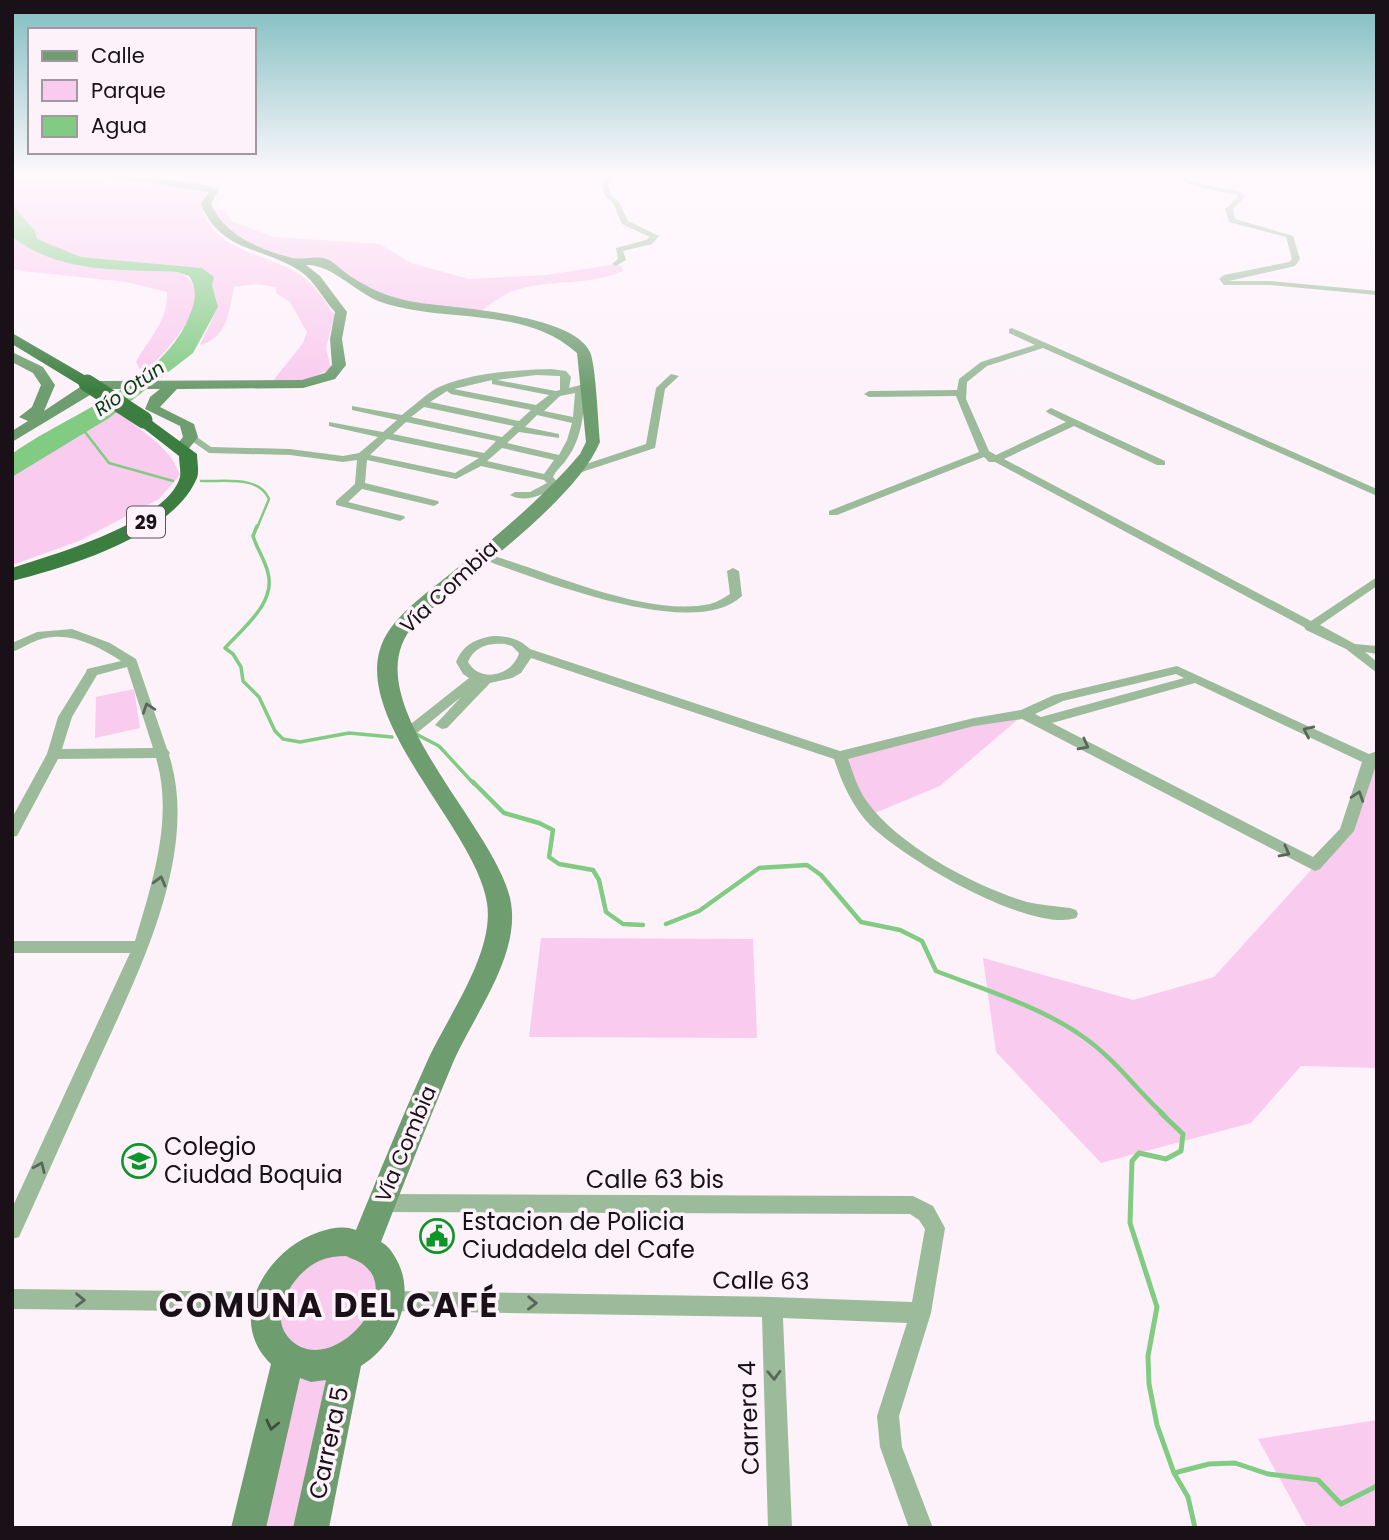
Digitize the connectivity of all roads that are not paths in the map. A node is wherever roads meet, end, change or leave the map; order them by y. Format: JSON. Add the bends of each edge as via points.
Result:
{"nodes":[{"id":1,"x":248,"y":246,"type":"edge"},
{"id":2,"x":634,"y":246,"type":"edge"},
{"id":3,"x":1292,"y":246,"type":"edge"},
{"id":4,"x":290,"y":262,"type":"junction"},
{"id":5,"x":616,"y":264,"type":"dead end"},
{"id":6,"x":1377,"y":293,"type":"edge"},
{"id":7,"x":1012,"y":331,"type":"dead end"},
{"id":8,"x":12,"y":337,"type":"edge"},
{"id":9,"x":1043,"y":345,"type":"junction"},
{"id":10,"x":12,"y":356,"type":"edge"},
{"id":11,"x":674,"y":376,"type":"dead end"},
{"id":12,"x":487,"y":380,"type":"junction"},
{"id":13,"x":167,"y":383,"type":"junction"},
{"id":14,"x":584,"y":388,"type":"junction"},
{"id":15,"x":446,"y":390,"type":"junction"},
{"id":16,"x":561,"y":393,"type":"junction"},
{"id":17,"x":959,"y":393,"type":"junction"},
{"id":18,"x":869,"y":394,"type":"dead end"},
{"id":19,"x":424,"y":404,"type":"junction"},
{"id":20,"x":355,"y":408,"type":"dead end"},
{"id":21,"x":538,"y":410,"type":"junction"},
{"id":22,"x":1051,"y":411,"type":"dead end"},
{"id":23,"x":405,"y":419,"type":"junction"},
{"id":24,"x":578,"y":422,"type":"junction"},
{"id":25,"x":1074,"y":422,"type":"junction"},
{"id":26,"x":332,"y":424,"type":"dead end"},
{"id":27,"x":12,"y":426,"type":"edge"},
{"id":28,"x":520,"y":427,"type":"junction"},
{"id":29,"x":386,"y":436,"type":"junction"},
{"id":30,"x":556,"y":436,"type":"dead end"},
{"id":31,"x":12,"y":438,"type":"edge"},
{"id":32,"x":187,"y":442,"type":"junction"},
{"id":33,"x":500,"y":442,"type":"junction"},
{"id":34,"x":362,"y":456,"type":"junction"},
{"id":35,"x":989,"y":456,"type":"junction"},
{"id":36,"x":562,"y":458,"type":"junction"},
{"id":37,"x":481,"y":459,"type":"junction"},
{"id":38,"x":1161,"y":463,"type":"dead end"},
{"id":39,"x":575,"y":471,"type":"junction"},
{"id":40,"x":553,"y":484,"type":"junction"},
{"id":41,"x":360,"y":485,"type":"junction"},
{"id":42,"x":1377,"y":493,"type":"edge"},
{"id":43,"x":514,"y":495,"type":"dead end"},
{"id":44,"x":434,"y":503,"type":"dead end"},
{"id":45,"x":833,"y":513,"type":"dead end"},
{"id":46,"x":400,"y":518,"type":"dead end"},
{"id":47,"x":480,"y":555,"type":"junction"},
{"id":48,"x":733,"y":571,"type":"dead end"},
{"id":49,"x":12,"y":575,"type":"edge"},
{"id":50,"x":1377,"y":580,"type":"edge"},
{"id":51,"x":1310,"y":627,"type":"junction"},
{"id":52,"x":1350,"y":646,"type":"junction"},
{"id":53,"x":12,"y":648,"type":"edge"},
{"id":54,"x":1377,"y":650,"type":"edge"},
{"id":55,"x":526,"y":653,"type":"junction"},
{"id":56,"x":132,"y":662,"type":"junction"},
{"id":57,"x":1377,"y":669,"type":"edge"},
{"id":58,"x":482,"y":678,"type":"junction"},
{"id":59,"x":1196,"y":679,"type":"junction"},
{"id":60,"x":1024,"y":714,"type":"junction"},
{"id":61,"x":1040,"y":722,"type":"junction"},
{"id":62,"x":442,"y":725,"type":"dead end"},
{"id":63,"x":407,"y":734,"type":"junction"},
{"id":64,"x":163,"y":753,"type":"junction"},
{"id":65,"x":54,"y":754,"type":"junction"},
{"id":66,"x":840,"y":756,"type":"junction"},
{"id":67,"x":1373,"y":757,"type":"edge"},
{"id":68,"x":12,"y":832,"type":"edge"},
{"id":69,"x":1070,"y":914,"type":"dead end"},
{"id":70,"x":12,"y":947,"type":"edge"},
{"id":71,"x":141,"y":947,"type":"junction"},
{"id":72,"x":381,"y":1203,"type":"junction"},
{"id":73,"x":12,"y":1230,"type":"edge"},
{"id":74,"x":364,"y":1245,"type":"junction"},
{"id":75,"x":12,"y":1299,"type":"edge"},
{"id":76,"x":391,"y":1301,"type":"junction"},
{"id":77,"x":267,"y":1302,"type":"junction"},
{"id":78,"x":772,"y":1307,"type":"junction"},
{"id":79,"x":921,"y":1313,"type":"junction"},
{"id":80,"x":347,"y":1358,"type":"junction"},
{"id":81,"x":288,"y":1359,"type":"junction"},
{"id":82,"x":248,"y":1528,"type":"edge"},
{"id":83,"x":311,"y":1528,"type":"edge"},
{"id":84,"x":780,"y":1528,"type":"edge"},
{"id":85,"x":921,"y":1528,"type":"edge"}],
"edges":[{"from":1,"to":4,"type":"main road"},
{"from":2,"to":5,"type":"street","via":[[619,250],[622,260]]},
{"from":3,"to":6,"type":"street","via":[[1296,259],[1292,264],[1223,279],[1227,283]]},
{"from":4,"to":13,"type":"main road","via":[[314,277],[341,312],[336,339],[341,359],[336,371],[303,384]]},
{"from":4,"to":14,"type":"main road","name":"Vía Combia","via":[[323,261],[347,281],[390,301],[454,309],[553,332],[583,352]]},
{"from":7,"to":9,"type":"street"},
{"from":8,"to":32,"type":"highway","bridge":true},
{"from":9,"to":17,"type":"street","via":[[984,364],[962,381]]},
{"from":9,"to":42,"type":"street"},
{"from":10,"to":27,"type":"main road","via":[[38,370],[48,385],[38,409]]},
{"from":11,"to":39,"type":"street","via":[[661,388],[651,446]]},
{"from":12,"to":15,"type":"street"},
{"from":12,"to":16,"type":"street"},
{"from":12,"to":16,"type":"street","via":[[563,373]]},
{"from":13,"to":31,"type":"main road","via":[[123,383],[85,390]]},
{"from":13,"to":32,"type":"main road","via":[[152,409],[184,422],[190,430]]},
{"from":14,"to":16,"type":"street"},
{"from":14,"to":24,"type":"street"},
{"from":14,"to":39,"type":"main road","name":"Vía Combia","via":[[593,449]]},
{"from":15,"to":19,"type":"street"},
{"from":15,"to":21,"type":"street"},
{"from":16,"to":21,"type":"street"},
{"from":17,"to":18,"type":"street"},
{"from":17,"to":35,"type":"street"},
{"from":19,"to":23,"type":"street"},
{"from":19,"to":28,"type":"street"},
{"from":20,"to":23,"type":"street"},
{"from":21,"to":24,"type":"street"},
{"from":21,"to":28,"type":"street"},
{"from":22,"to":25,"type":"street"},
{"from":23,"to":29,"type":"street"},
{"from":23,"to":33,"type":"street"},
{"from":24,"to":36,"type":"street"},
{"from":25,"to":35,"type":"street"},
{"from":25,"to":38,"type":"street"},
{"from":26,"to":29,"type":"street"},
{"from":28,"to":30,"type":"street"},
{"from":28,"to":33,"type":"street"},
{"from":29,"to":34,"type":"street"},
{"from":29,"to":37,"type":"street"},
{"from":32,"to":34,"type":"street","via":[[218,457],[255,452]]},
{"from":32,"to":49,"type":"highway","number":"29","via":[[190,476],[169,507],[133,529]]},
{"from":33,"to":36,"type":"street"},
{"from":33,"to":37,"type":"street"},
{"from":34,"to":37,"type":"street","via":[[451,476],[462,475]]},
{"from":34,"to":41,"type":"street"},
{"from":35,"to":45,"type":"street"},
{"from":35,"to":51,"type":"street"},
{"from":36,"to":40,"type":"street","via":[[550,469]]},
{"from":37,"to":40,"type":"street"},
{"from":39,"to":40,"type":"main road","name":"Vía Combia"},
{"from":40,"to":43,"type":"street","via":[[532,495]]},
{"from":40,"to":47,"type":"main road","name":"Vía Combia"},
{"from":41,"to":44,"type":"street"},
{"from":41,"to":46,"type":"street","via":[[340,503]]},
{"from":47,"to":48,"type":"street","via":[[624,601],[689,612],[727,605],[736,596]]},
{"from":47,"to":63,"type":"main road","name":"Vía Combia","via":[[405,624],[392,642],[386,668]]},
{"from":50,"to":51,"type":"street"},
{"from":51,"to":52,"type":"street"},
{"from":52,"to":54,"type":"street"},
{"from":52,"to":57,"type":"street"},
{"from":53,"to":56,"type":"street","via":[[37,636],[72,633]]},
{"from":55,"to":58,"type":"street","via":[[516,672]]},
{"from":55,"to":58,"type":"street","via":[[506,640],[476,644],[462,662],[470,673]]},
{"from":55,"to":66,"type":"street"},
{"from":64,"to":56,"type":"street","one_way":true},
{"from":56,"to":65,"type":"street","via":[[92,672],[65,718]]},
{"from":58,"to":62,"type":"street"},
{"from":58,"to":63,"type":"street"},
{"from":59,"to":60,"type":"street","via":[[1169,670],[1059,698]]},
{"from":59,"to":61,"type":"street"},
{"from":67,"to":59,"type":"street","one_way":true},
{"from":60,"to":61,"type":"street"},
{"from":60,"to":66,"type":"street"},
{"from":61,"to":67,"type":"street","one_way":true,"via":[[1314,864],[1346,831]]},
{"from":63,"to":72,"type":"main road","name":"Vía Combia","via":[[482,858],[500,914],[487,968],[450,1038]]},
{"from":64,"to":65,"type":"street"},
{"from":71,"to":64,"type":"street","one_way":true,"via":[[169,834],[169,778]]},
{"from":65,"to":68,"type":"street"},
{"from":66,"to":69,"type":"street","via":[[862,806],[904,845],[1002,898]]},
{"from":70,"to":71,"type":"street"},
{"from":73,"to":71,"type":"street","one_way":true},
{"from":72,"to":74,"type":"main road","name":"Vía Combia"},
{"from":72,"to":79,"type":"street","name":"Calle 63 bis","via":[[913,1205],[926,1213],[935,1228]]},
{"from":74,"to":76,"type":"main road","via":[[387,1268]]},
{"from":74,"to":77,"type":"main road","via":[[332,1242],[299,1256],[279,1277]]},
{"from":75,"to":77,"type":"street","one_way":true},
{"from":76,"to":78,"type":"street","name":"Calle 63","one_way":true},
{"from":76,"to":80,"type":"main road","via":[[376,1334]]},
{"from":77,"to":81,"type":"main road","via":[[269,1335]]},
{"from":78,"to":79,"type":"street","name":"Calle 63"},
{"from":78,"to":84,"type":"street","name":"Carrera 4","one_way":true},
{"from":79,"to":85,"type":"street","via":[[888,1416],[891,1447]]},
{"from":80,"to":81,"type":"main road","via":[[306,1365]]},
{"from":80,"to":83,"type":"main road","name":"Carrera 5"},
{"from":81,"to":82,"type":"main road","one_way":true}]}
